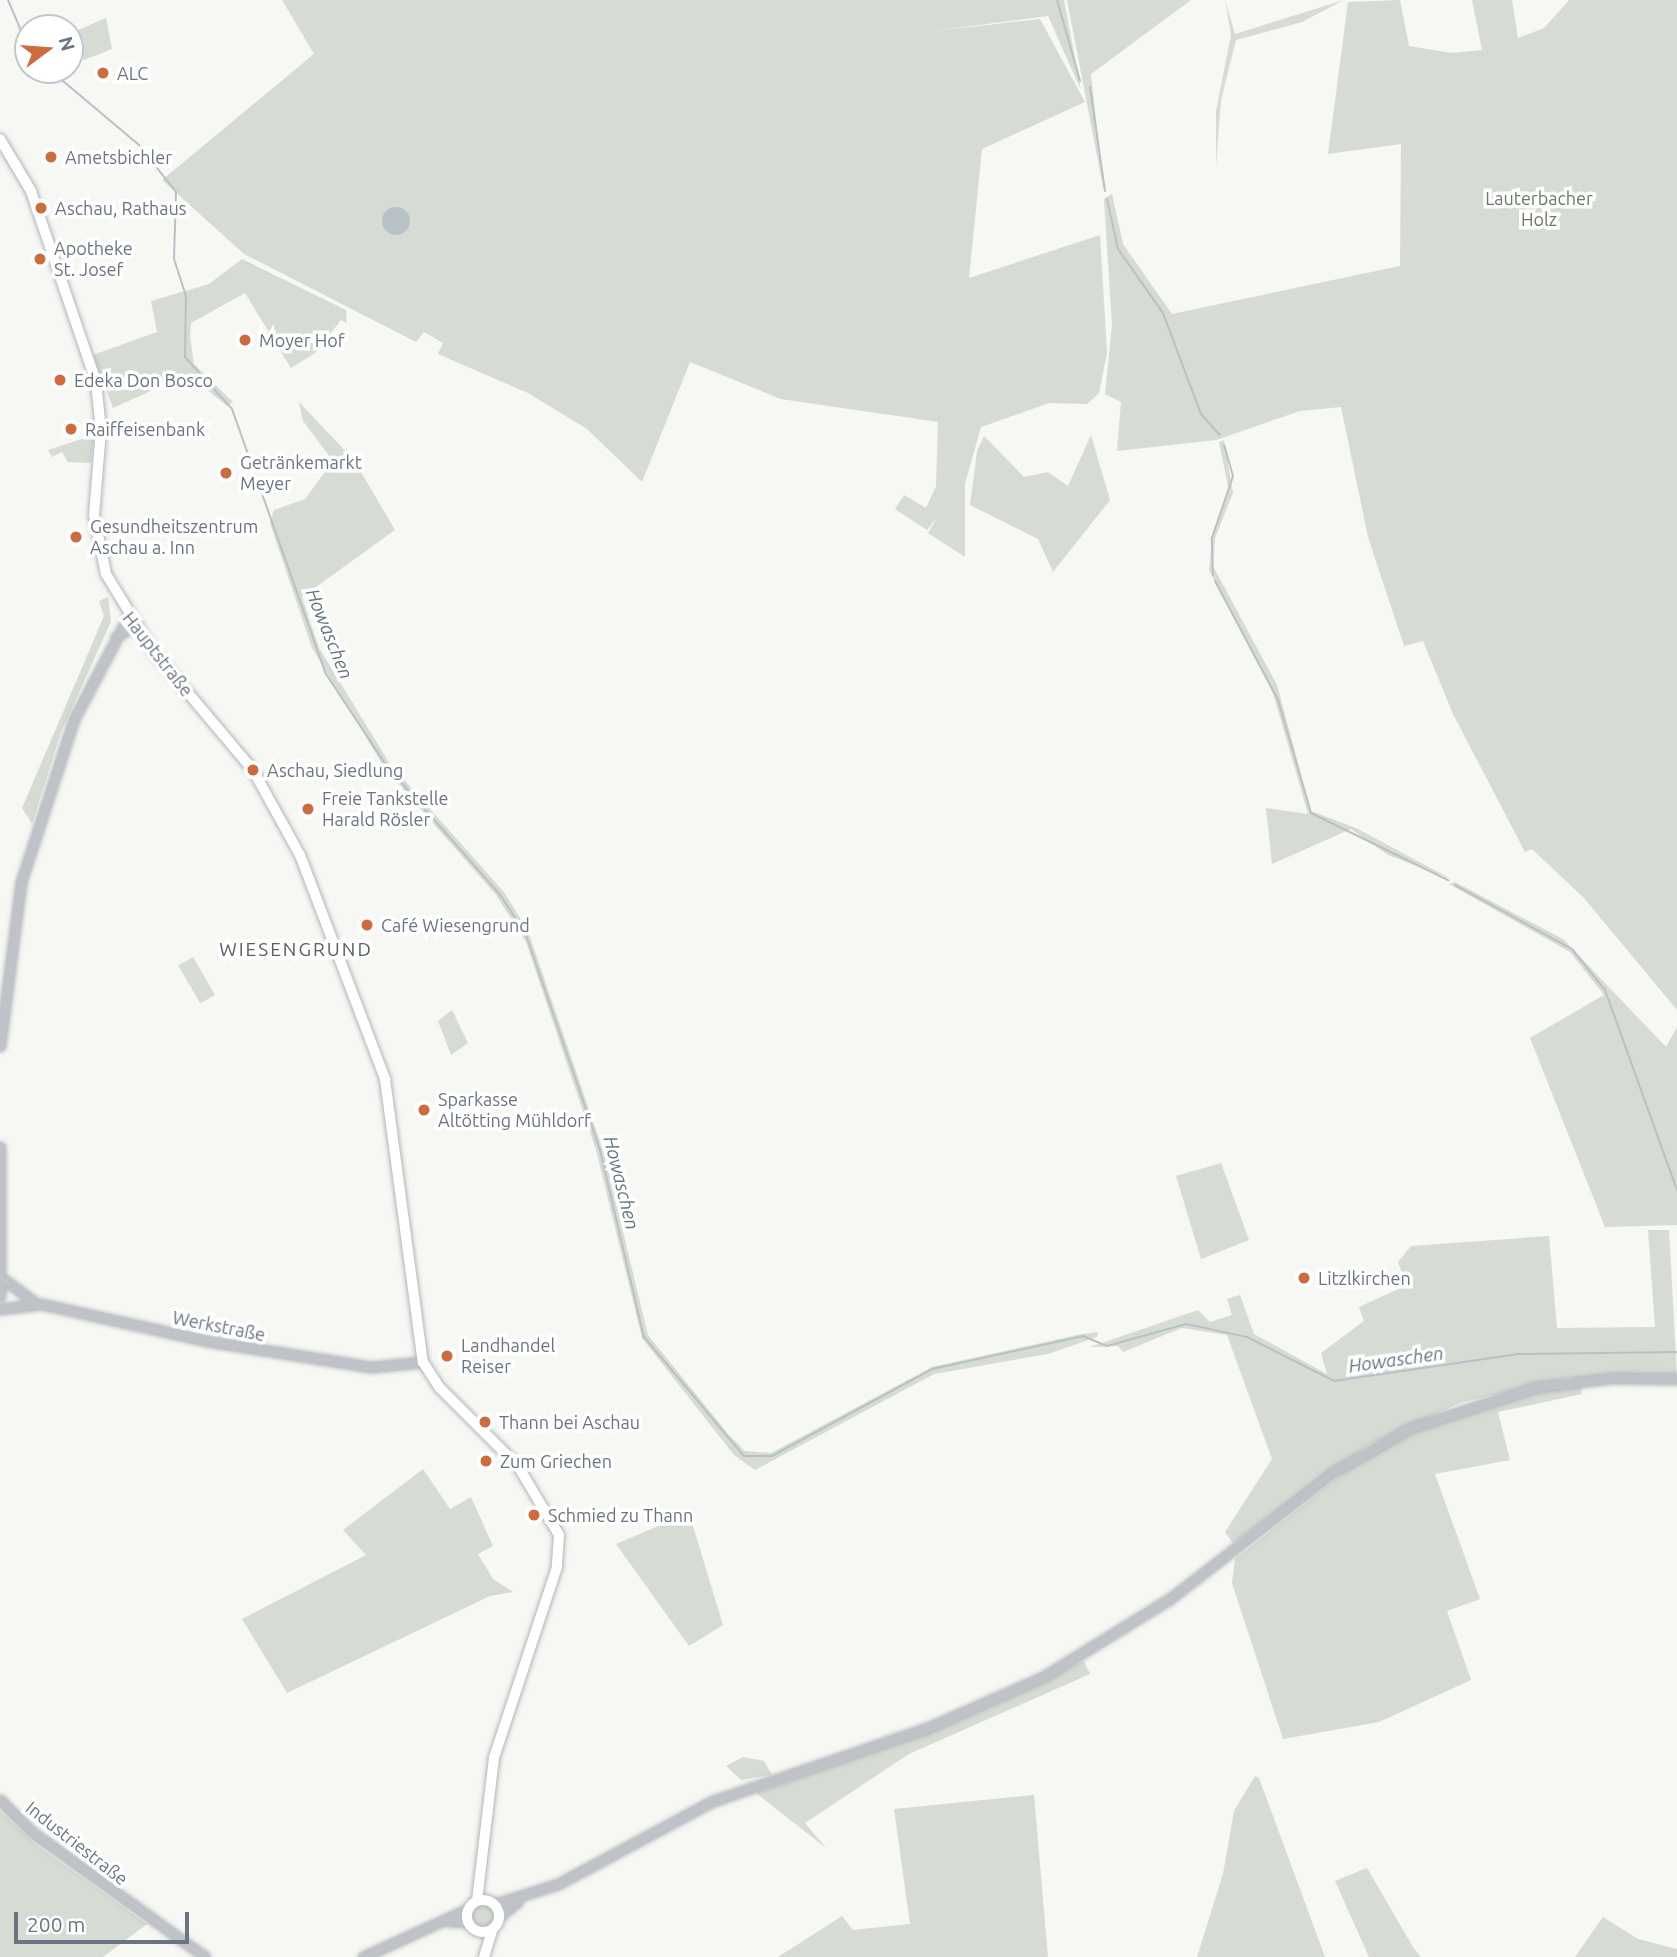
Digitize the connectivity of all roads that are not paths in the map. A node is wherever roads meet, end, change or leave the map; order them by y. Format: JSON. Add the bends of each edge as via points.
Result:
{"nodes":[{"id":1,"x":0,"y":139,"type":"edge"},
{"id":2,"x":131,"y":621,"type":"junction"},
{"id":3,"x":0,"y":1046,"type":"edge"},
{"id":4,"x":0,"y":1146,"type":"edge"},
{"id":5,"x":4,"y":1278,"type":"junction"},
{"id":6,"x":0,"y":1296,"type":"edge"},
{"id":7,"x":42,"y":1304,"type":"junction"},
{"id":8,"x":5,"y":1308,"type":"edge"},
{"id":9,"x":423,"y":1362,"type":"junction"},
{"id":10,"x":1677,"y":1379,"type":"edge"},
{"id":11,"x":0,"y":1800,"type":"edge"},
{"id":12,"x":483,"y":1874,"type":"junction"},
{"id":13,"x":477,"y":1900,"type":"junction"},
{"id":14,"x":520,"y":1900,"type":"junction"},
{"id":15,"x":492,"y":1902,"type":"junction"},
{"id":16,"x":468,"y":1909,"type":"junction"},
{"id":17,"x":499,"y":1917,"type":"junction"},
{"id":18,"x":468,"y":1922,"type":"junction"},
{"id":19,"x":440,"y":1923,"type":"junction"},
{"id":20,"x":492,"y":1930,"type":"junction"},
{"id":21,"x":477,"y":1931,"type":"junction"},
{"id":22,"x":205,"y":1957,"type":"edge"},
{"id":23,"x":363,"y":1957,"type":"edge"},
{"id":24,"x":483,"y":1957,"type":"edge"}],
"edges":[{"from":1,"to":2,"type":"main road","name":"Hauptstraße","via":[[31,191],[100,401],[96,531],[106,574]]},
{"from":2,"to":3,"type":"street","via":[[115,638],[74,719],[21,882]]},
{"from":2,"to":9,"type":"main road","name":"Hauptstraße","via":[[263,787],[318,901],[385,1079]]},
{"from":4,"to":5,"type":"street"},
{"from":5,"to":6,"type":"street"},
{"from":5,"to":7,"type":"street","via":[[15,1293]]},
{"from":5,"to":8,"type":"street"},
{"from":7,"to":8,"type":"street","name":"Werkstraße"},
{"from":7,"to":9,"type":"street","name":"Werkstraße","via":[[276,1353],[381,1368]]},
{"from":9,"to":12,"type":"main road","via":[[439,1387],[518,1466],[552,1514],[560,1540],[498,1742]]},
{"from":10,"to":14,"type":"street","via":[[1550,1385],[1410,1428],[1332,1473],[1150,1612],[1043,1677],[925,1729],[713,1801]]},
{"from":11,"to":22,"type":"street","name":"Industriestraße","via":[[32,1832]]},
{"from":12,"to":13,"type":"main road"},
{"from":12,"to":15,"type":"main road"},
{"from":13,"to":15,"type":"main road"},
{"from":13,"to":16,"type":"main road"},
{"from":14,"to":15,"type":"street"},
{"from":14,"to":17,"type":"street"},
{"from":15,"to":17,"type":"main road"},
{"from":16,"to":18,"type":"main road"},
{"from":16,"to":19,"type":"street"},
{"from":17,"to":20,"type":"main road"},
{"from":18,"to":19,"type":"street"},
{"from":18,"to":21,"type":"main road"},
{"from":19,"to":23,"type":"street"},
{"from":20,"to":21,"type":"main road"},
{"from":20,"to":24,"type":"main road"},
{"from":21,"to":24,"type":"main road"}]}
